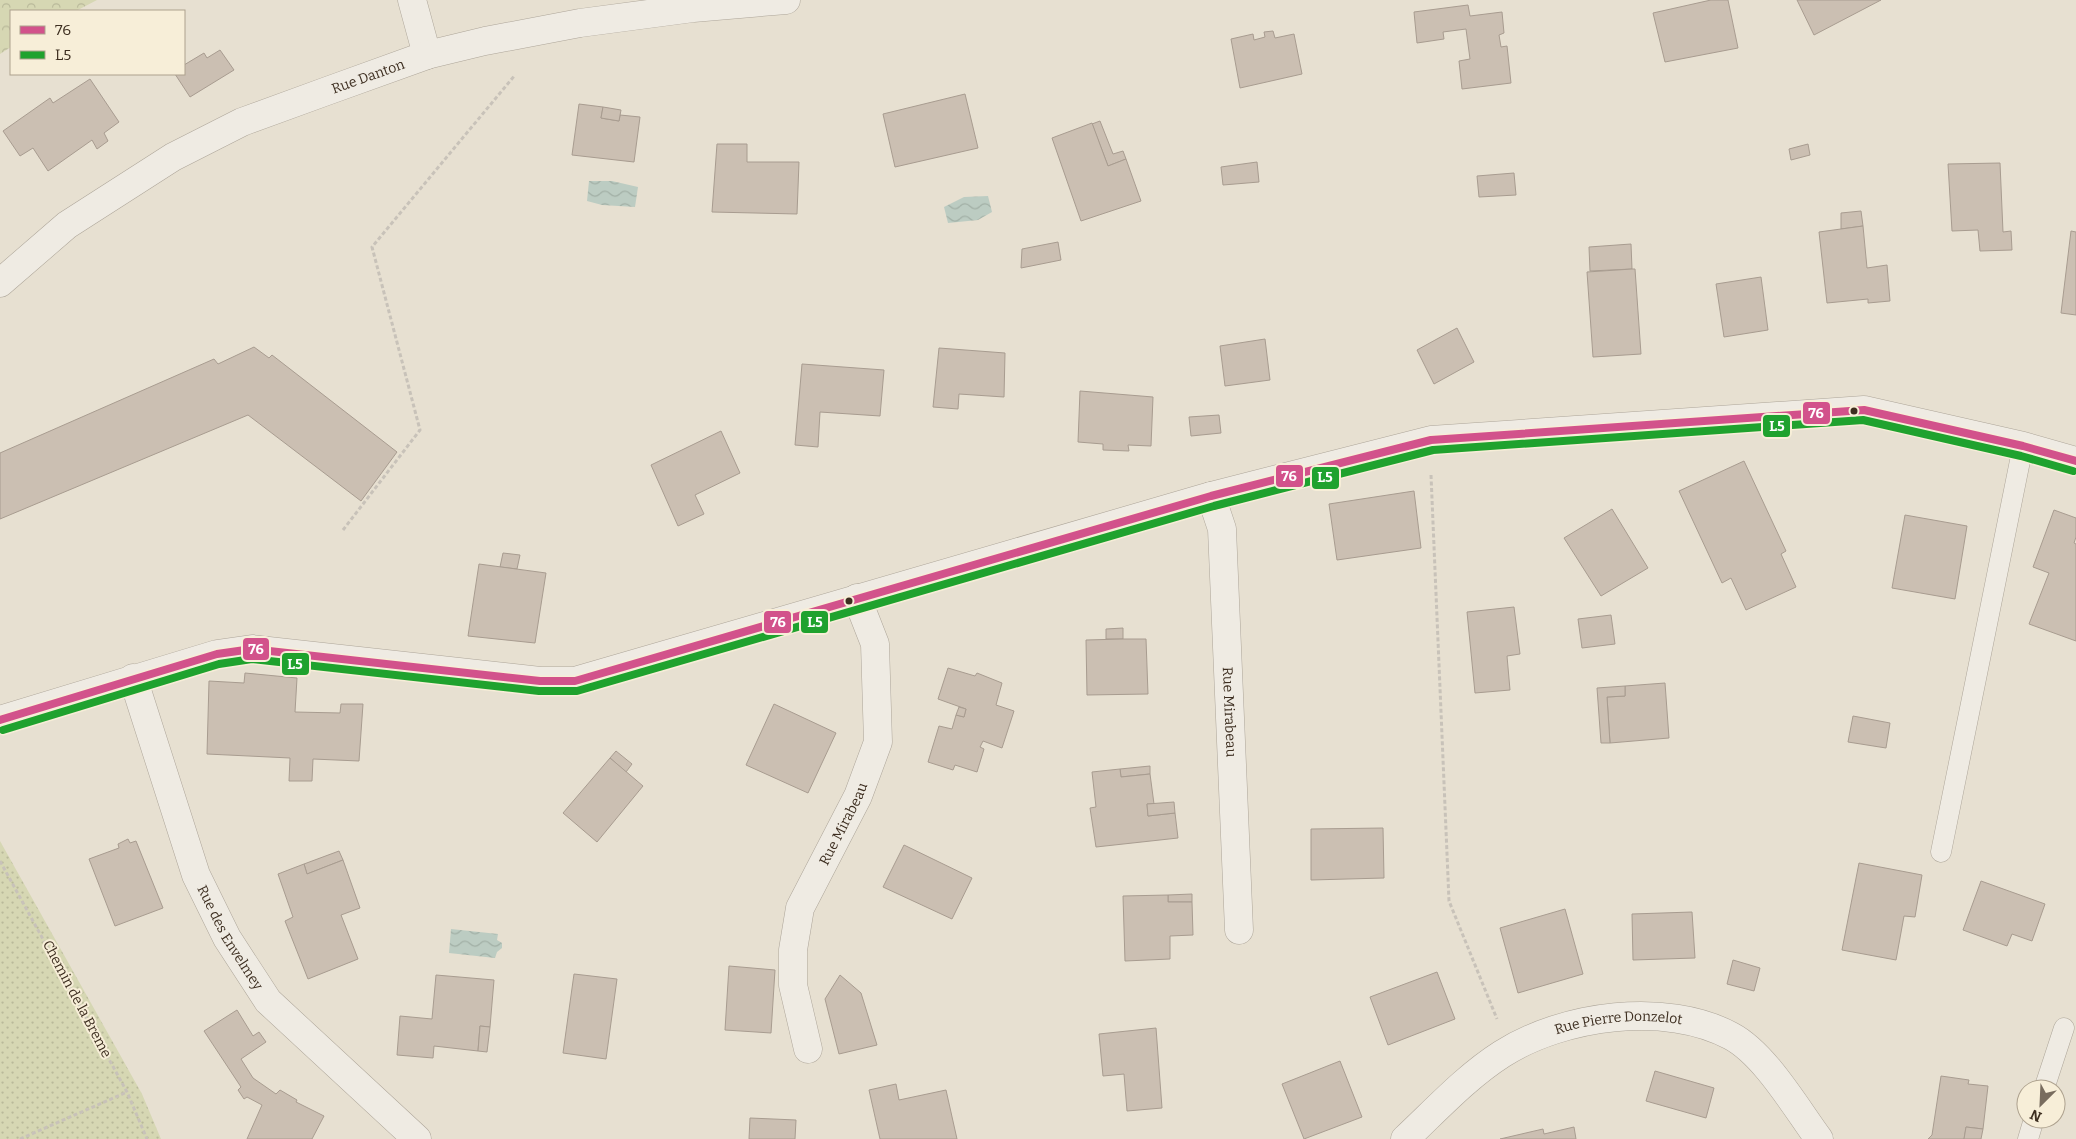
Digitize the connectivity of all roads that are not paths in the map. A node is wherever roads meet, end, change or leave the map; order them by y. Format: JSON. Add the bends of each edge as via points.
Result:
{"nodes":[{"id":1,"x":412,"y":0,"type":"edge"},
{"id":2,"x":786,"y":0,"type":"edge"},
{"id":3,"x":427,"y":55,"type":"junction"},
{"id":4,"x":0,"y":283,"type":"edge"},
{"id":5,"x":2023,"y":446,"type":"junction"},
{"id":6,"x":2076,"y":461,"type":"edge"},
{"id":7,"x":1211,"y":496,"type":"junction"},
{"id":8,"x":857,"y":598,"type":"junction"},
{"id":9,"x":133,"y":678,"type":"junction"},
{"id":10,"x":0,"y":720,"type":"edge"},
{"id":11,"x":1941,"y":852,"type":"dead end"},
{"id":12,"x":1239,"y":930,"type":"dead end"},
{"id":13,"x":2064,"y":1028,"type":"dead end"},
{"id":14,"x":808,"y":1049,"type":"dead end"},
{"id":15,"x":2047,"y":1079,"type":"edge"},
{"id":16,"x":417,"y":1139,"type":"edge"},
{"id":17,"x":1405,"y":1139,"type":"edge"},
{"id":18,"x":1819,"y":1139,"type":"edge"}],
"edges":[{"from":1,"to":3,"type":"street"},
{"from":2,"to":3,"type":"street","name":"Rue Danton","via":[[580,23]]},
{"from":3,"to":4,"type":"street","name":"Rue Danton","via":[[242,122],[173,157],[67,225]]},
{"from":5,"to":6,"type":"street"},
{"from":5,"to":7,"type":"street","via":[[1864,410],[1431,440]]},
{"from":5,"to":11,"type":"lane"},
{"from":7,"to":8,"type":"street"},
{"from":7,"to":12,"type":"street","name":"Rue Mirabeau","via":[[1222,530]]},
{"from":8,"to":9,"type":"street","via":[[575,681],[540,681],[252,648],[217,654]]},
{"from":8,"to":14,"type":"street","name":"Rue Mirabeau","via":[[875,644],[878,742],[858,796],[800,908],[793,950],[793,985]]},
{"from":9,"to":10,"type":"street"},
{"from":9,"to":16,"type":"street","name":"Rue des Envelmey","via":[[196,875],[226,938],[268,1001]]},
{"from":13,"to":15,"type":"lane"},
{"from":17,"to":18,"type":"street","name":"Rue Pierre Donzelot","via":[[1456,1090],[1501,1054],[1538,1035],[1588,1021],[1632,1016],[1688,1021],[1731,1036],[1763,1062]]}]}
